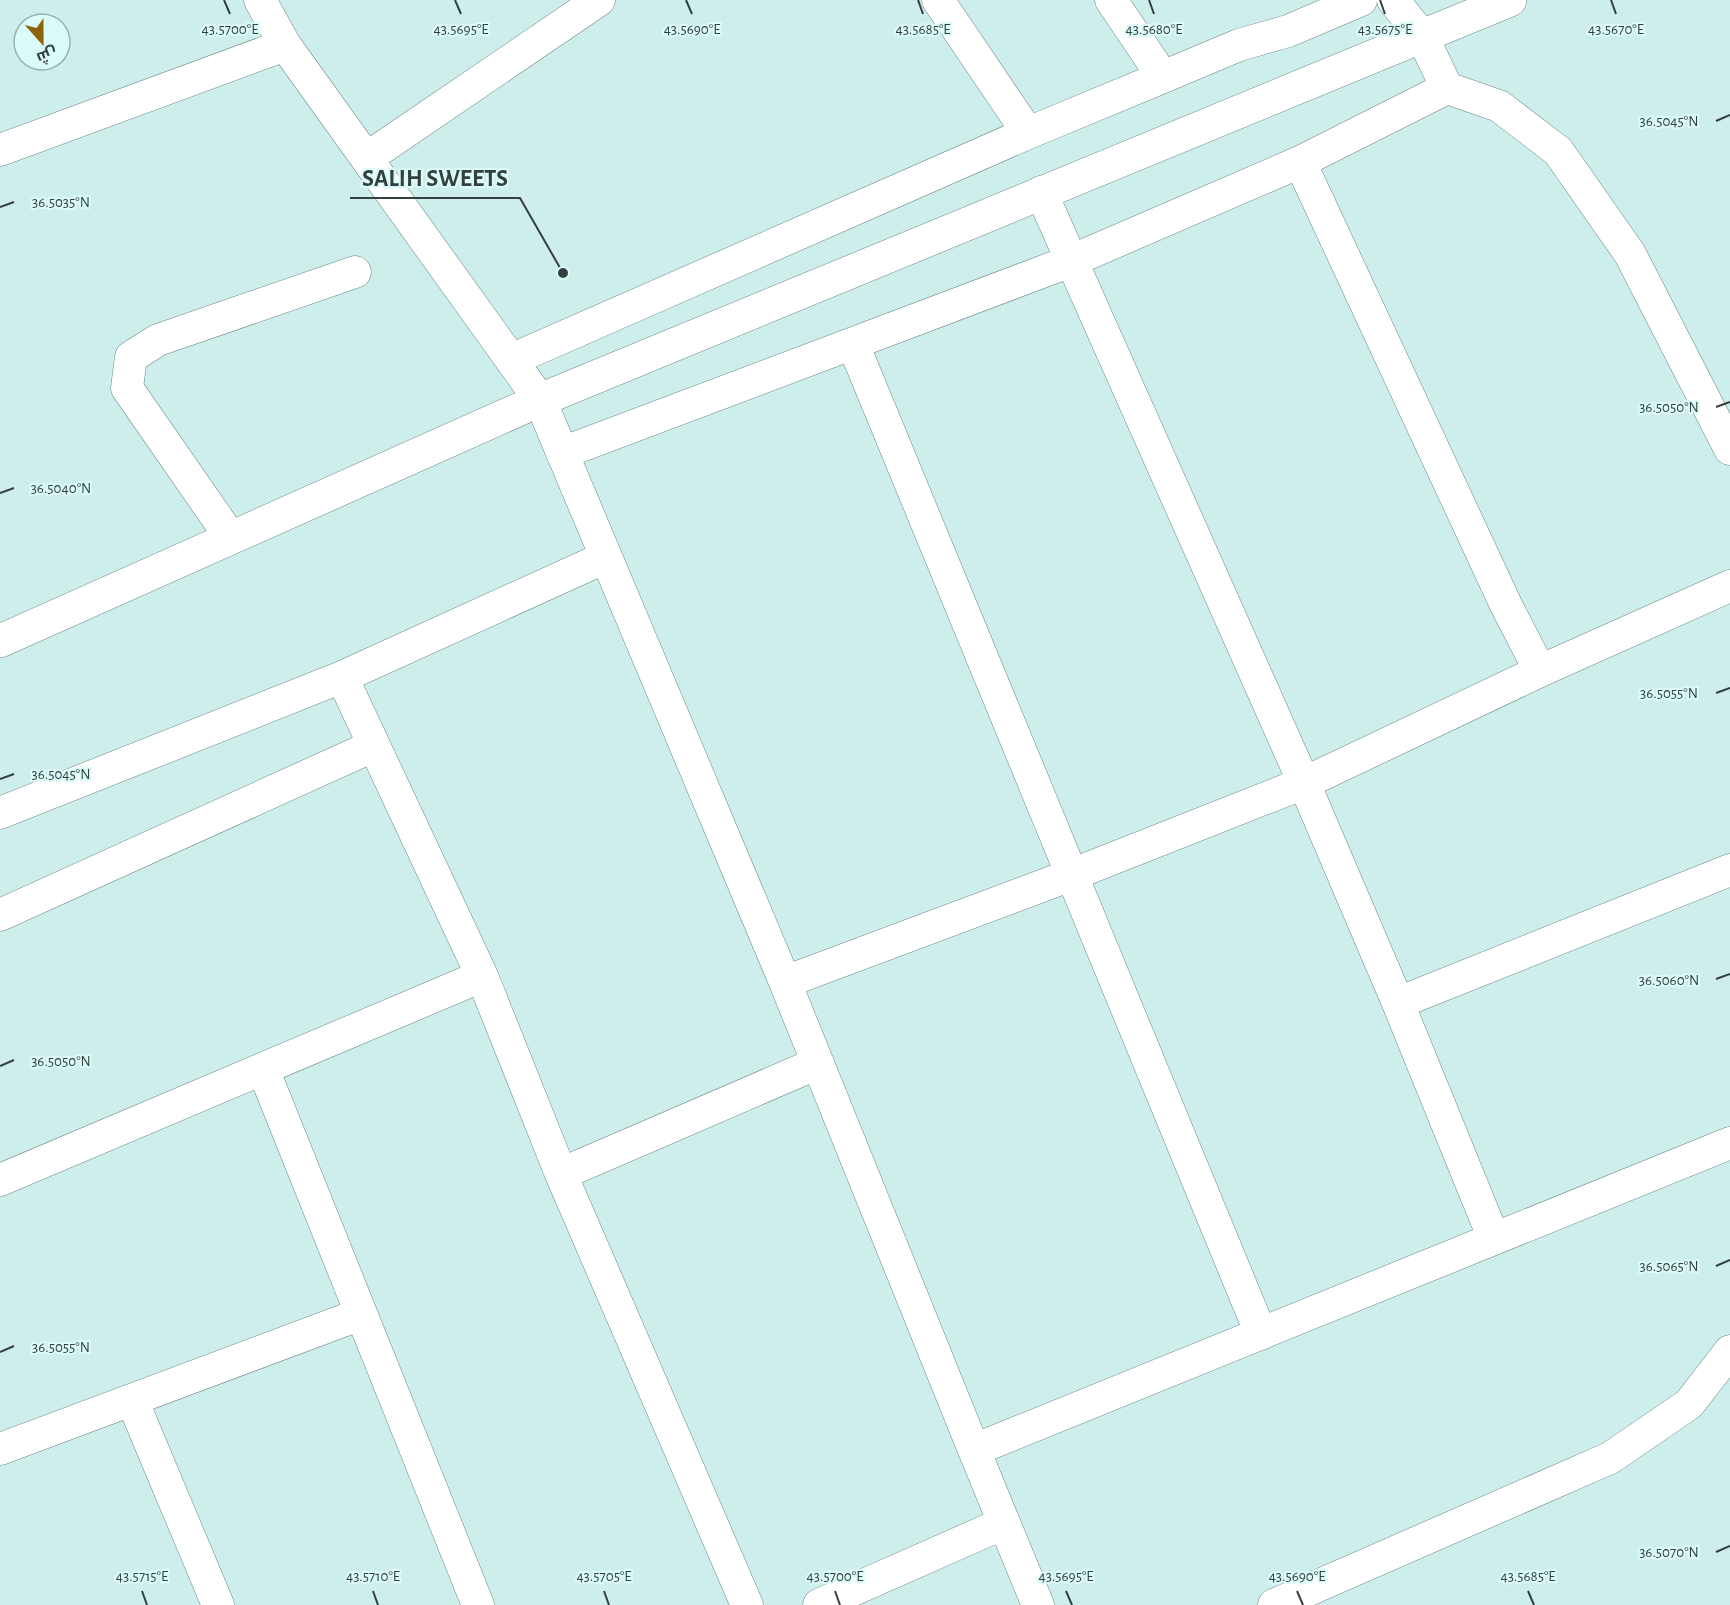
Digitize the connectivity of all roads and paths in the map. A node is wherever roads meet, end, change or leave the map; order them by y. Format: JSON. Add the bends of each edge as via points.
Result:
{"nodes":[{"id":1,"x":260,"y":0,"type":"edge"},
{"id":2,"x":599,"y":0,"type":"edge"},
{"id":3,"x":938,"y":0,"type":"edge"},
{"id":4,"x":1111,"y":0,"type":"edge"},
{"id":5,"x":1360,"y":0,"type":"edge"},
{"id":6,"x":1393,"y":0,"type":"edge"},
{"id":7,"x":1510,"y":0,"type":"edge"},
{"id":8,"x":1422,"y":36,"type":"junction"},
{"id":9,"x":285,"y":45,"type":"junction"},
{"id":10,"x":1163,"y":77,"type":"junction"},
{"id":11,"x":1447,"y":88,"type":"junction"},
{"id":12,"x":1028,"y":133,"type":"junction"},
{"id":13,"x":0,"y":150,"type":"edge"},
{"id":14,"x":367,"y":158,"type":"junction"},
{"id":15,"x":1300,"y":162,"type":"junction"},
{"id":16,"x":1041,"y":192,"type":"junction"},
{"id":17,"x":1071,"y":261,"type":"junction"},
{"id":18,"x":355,"y":272,"type":"dead end"},
{"id":19,"x":853,"y":344,"type":"junction"},
{"id":20,"x":512,"y":360,"type":"junction"},
{"id":21,"x":540,"y":400,"type":"junction"},
{"id":22,"x":1730,"y":449,"type":"edge"},
{"id":23,"x":562,"y":453,"type":"junction"},
{"id":24,"x":231,"y":538,"type":"junction"},
{"id":25,"x":606,"y":557,"type":"junction"},
{"id":26,"x":1730,"y":586,"type":"edge"},
{"id":27,"x":0,"y":641,"type":"edge"},
{"id":28,"x":1540,"y":671,"type":"junction"},
{"id":29,"x":342,"y":677,"type":"junction"},
{"id":30,"x":374,"y":746,"type":"junction"},
{"id":31,"x":1304,"y":783,"type":"junction"},
{"id":32,"x":0,"y":813,"type":"edge"},
{"id":33,"x":1730,"y":870,"type":"edge"},
{"id":34,"x":1071,"y":875,"type":"junction"},
{"id":35,"x":0,"y":915,"type":"edge"},
{"id":36,"x":482,"y":976,"type":"junction"},
{"id":37,"x":785,"y":982,"type":"junction"},
{"id":38,"x":1398,"y":1003,"type":"junction"},
{"id":39,"x":818,"y":1063,"type":"junction"},
{"id":40,"x":263,"y":1069,"type":"junction"},
{"id":41,"x":1730,"y":1143,"type":"edge"},
{"id":42,"x":561,"y":1174,"type":"junction"},
{"id":43,"x":0,"y":1180,"type":"edge"},
{"id":44,"x":1494,"y":1239,"type":"junction"},
{"id":45,"x":361,"y":1314,"type":"junction"},
{"id":46,"x":1261,"y":1334,"type":"junction"},
{"id":47,"x":1730,"y":1351,"type":"edge"},
{"id":48,"x":132,"y":1400,"type":"junction"},
{"id":49,"x":0,"y":1449,"type":"edge"},
{"id":50,"x":974,"y":1450,"type":"junction"},
{"id":51,"x":1004,"y":1523,"type":"junction"},
{"id":52,"x":218,"y":1605,"type":"edge"},
{"id":53,"x":478,"y":1605,"type":"edge"},
{"id":54,"x":747,"y":1605,"type":"edge"},
{"id":55,"x":819,"y":1605,"type":"edge"},
{"id":56,"x":1038,"y":1605,"type":"edge"},
{"id":57,"x":1274,"y":1605,"type":"edge"}],
"edges":[{"from":1,"to":9,"type":"street"},
{"from":2,"to":14,"type":"street"},
{"from":3,"to":12,"type":"street"},
{"from":4,"to":10,"type":"street"},
{"from":5,"to":10,"type":"street"},
{"from":6,"to":8,"type":"street"},
{"from":7,"to":8,"type":"main road"},
{"from":8,"to":11,"type":"street"},
{"from":8,"to":16,"type":"main road"},
{"from":9,"to":13,"type":"street"},
{"from":9,"to":14,"type":"street"},
{"from":10,"to":12,"type":"street"},
{"from":11,"to":15,"type":"street"},
{"from":11,"to":22,"type":"street","via":[[1499,106],[1558,151],[1630,254]]},
{"from":12,"to":20,"type":"street"},
{"from":14,"to":20,"type":"street"},
{"from":15,"to":17,"type":"street"},
{"from":15,"to":28,"type":"street"},
{"from":16,"to":17,"type":"street"},
{"from":16,"to":21,"type":"main road"},
{"from":17,"to":19,"type":"street"},
{"from":17,"to":31,"type":"street"},
{"from":18,"to":24,"type":"street","via":[[158,340],[131,357],[127,388]]},
{"from":19,"to":23,"type":"street"},
{"from":19,"to":34,"type":"street"},
{"from":20,"to":21,"type":"street"},
{"from":21,"to":23,"type":"street"},
{"from":21,"to":24,"type":"main road"},
{"from":23,"to":25,"type":"street"},
{"from":24,"to":27,"type":"main road"},
{"from":25,"to":29,"type":"street"},
{"from":25,"to":37,"type":"street"},
{"from":26,"to":28,"type":"street"},
{"from":28,"to":31,"type":"street"},
{"from":29,"to":30,"type":"street"},
{"from":29,"to":32,"type":"street"},
{"from":30,"to":35,"type":"street"},
{"from":30,"to":36,"type":"street"},
{"from":31,"to":34,"type":"street"},
{"from":31,"to":38,"type":"street"},
{"from":33,"to":38,"type":"street"},
{"from":34,"to":37,"type":"street"},
{"from":34,"to":46,"type":"street"},
{"from":36,"to":40,"type":"street"},
{"from":36,"to":42,"type":"street"},
{"from":37,"to":39,"type":"street"},
{"from":38,"to":44,"type":"street"},
{"from":39,"to":42,"type":"street"},
{"from":39,"to":50,"type":"street"},
{"from":40,"to":43,"type":"street"},
{"from":40,"to":45,"type":"street"},
{"from":41,"to":44,"type":"street"},
{"from":42,"to":54,"type":"street"},
{"from":44,"to":46,"type":"street"},
{"from":45,"to":48,"type":"street"},
{"from":45,"to":53,"type":"street"},
{"from":46,"to":50,"type":"street"},
{"from":47,"to":57,"type":"street","via":[[1689,1404],[1610,1458]]},
{"from":48,"to":49,"type":"street"},
{"from":48,"to":52,"type":"street"},
{"from":50,"to":51,"type":"street"},
{"from":51,"to":55,"type":"street"},
{"from":51,"to":56,"type":"street"}]}
